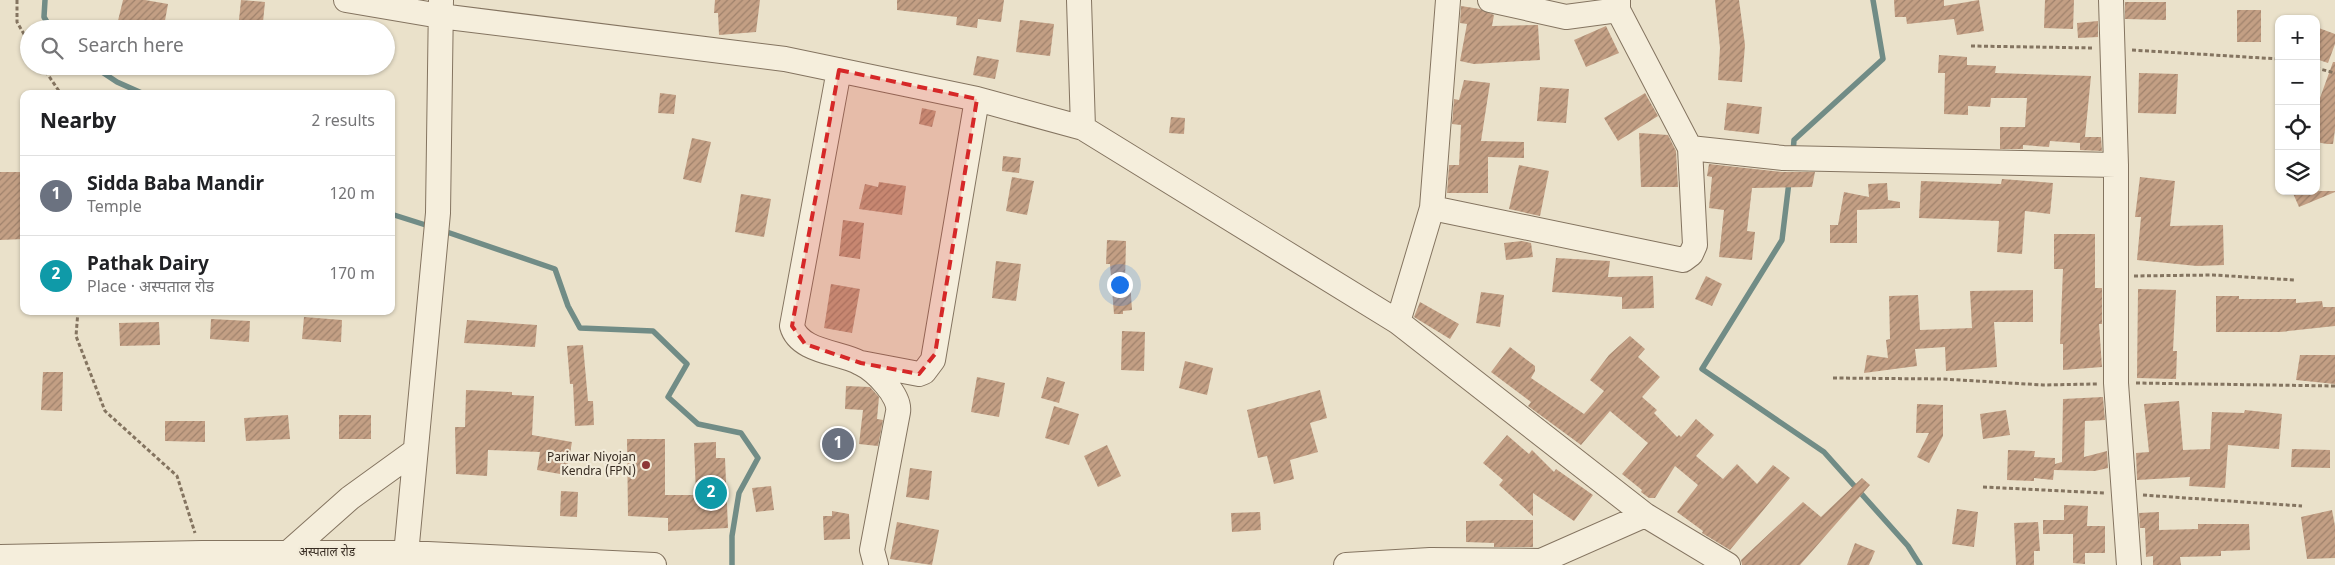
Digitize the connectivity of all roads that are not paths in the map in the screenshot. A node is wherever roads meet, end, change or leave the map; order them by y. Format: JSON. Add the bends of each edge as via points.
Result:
{"nodes":[{"id":1,"x":346,"y":0,"type":"edge"},
{"id":2,"x":1079,"y":0,"type":"edge"},
{"id":3,"x":1448,"y":0,"type":"edge"},
{"id":4,"x":1490,"y":0,"type":"edge"},
{"id":5,"x":2111,"y":0,"type":"edge"},
{"id":6,"x":1618,"y":5,"type":"edge"},
{"id":7,"x":440,"y":8,"type":"edge"},
{"id":8,"x":839,"y":70,"type":"junction"},
{"id":9,"x":977,"y":98,"type":"junction"},
{"id":10,"x":1083,"y":128,"type":"junction"},
{"id":11,"x":1690,"y":148,"type":"junction"},
{"id":12,"x":2116,"y":165,"type":"junction"},
{"id":13,"x":1432,"y":208,"type":"junction"},
{"id":14,"x":1398,"y":322,"type":"junction"},
{"id":15,"x":862,"y":364,"type":"junction"},
{"id":16,"x":415,"y":452,"type":"junction"},
{"id":17,"x":1645,"y":516,"type":"junction"},
{"id":18,"x":288,"y":553,"type":"junction"},
{"id":19,"x":0,"y":557,"type":"edge"},
{"id":20,"x":202,"y":559,"type":"edge"},
{"id":21,"x":406,"y":559,"type":"edge"},
{"id":22,"x":623,"y":564,"type":"edge"},
{"id":23,"x":654,"y":565,"type":"edge"},
{"id":24,"x":876,"y":565,"type":"edge"},
{"id":25,"x":1346,"y":565,"type":"edge"},
{"id":26,"x":1728,"y":565,"type":"edge"},
{"id":27,"x":2129,"y":565,"type":"edge"}],
"edges":[{"from":1,"to":7,"type":"street"},
{"from":2,"to":10,"type":"street"},
{"from":3,"to":13,"type":"street"},
{"from":4,"to":6,"type":"street","via":[[1566,17]]},
{"from":5,"to":12,"type":"street"},
{"from":6,"to":11,"type":"street"},
{"from":7,"to":8,"type":"street","via":[[785,59]]},
{"from":7,"to":16,"type":"street","via":[[438,213]]},
{"from":8,"to":9,"type":"street"},
{"from":8,"to":15,"type":"street","via":[[792,326],[796,337],[806,344]]},
{"from":9,"to":10,"type":"street"},
{"from":9,"to":15,"type":"street","via":[[933,360],[919,374]]},
{"from":10,"to":14,"type":"street"},
{"from":11,"to":12,"type":"street","via":[[1793,158]]},
{"from":11,"to":13,"type":"street","via":[[1695,245],[1683,260]]},
{"from":12,"to":27,"type":"street","via":[[2116,383]]},
{"from":13,"to":14,"type":"street"},
{"from":14,"to":17,"type":"street"},
{"from":15,"to":24,"type":"street","via":[[894,393],[899,406],[872,550]]},
{"from":16,"to":18,"type":"street","via":[[350,498]]},
{"from":16,"to":21,"type":"street"},
{"from":17,"to":25,"type":"street","via":[[1541,560],[1430,560]]},
{"from":17,"to":26,"type":"street"},
{"from":18,"to":20,"type":"street","name":"अस्पताल रोड"},
{"from":18,"to":21,"type":"street","name":"अस्पताल रोड"},
{"from":19,"to":20,"type":"street","name":"अस्पताल रोड"},
{"from":21,"to":22,"type":"street","name":"अस्पताल रोड"},
{"from":22,"to":23,"type":"street","name":"अस्पताल रोड"}]}
